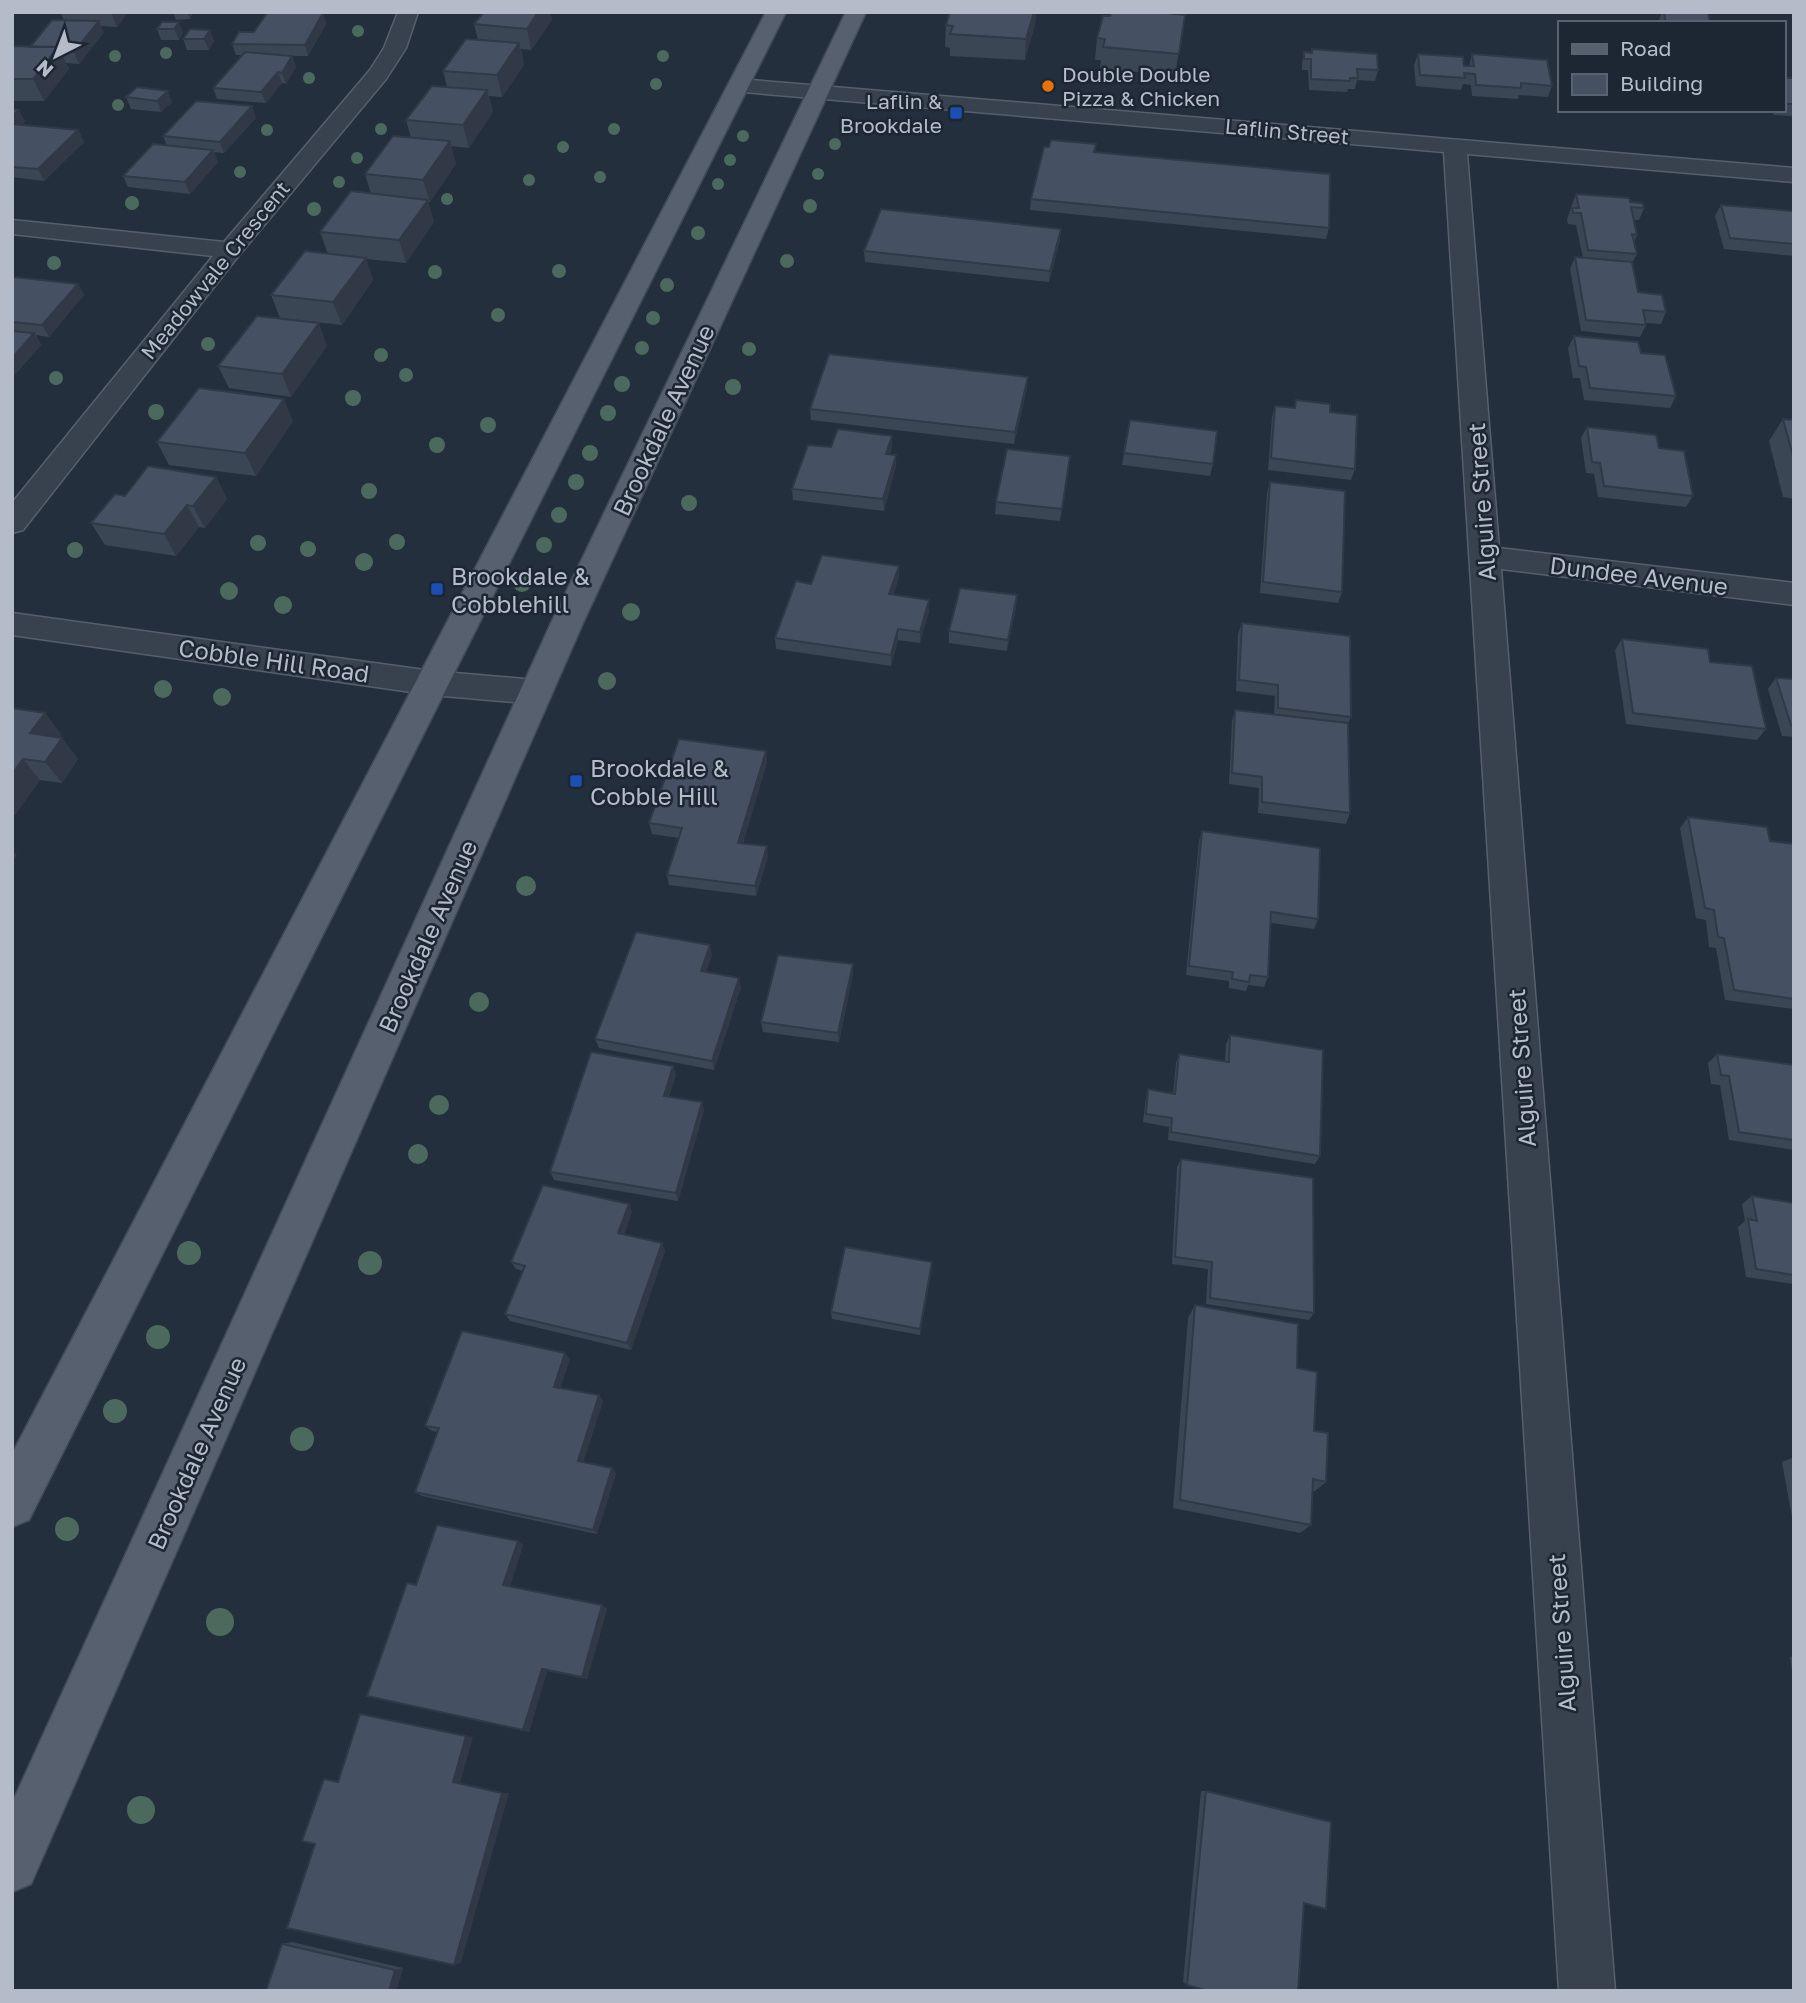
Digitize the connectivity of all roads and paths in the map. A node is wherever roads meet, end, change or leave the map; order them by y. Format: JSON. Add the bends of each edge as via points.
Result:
{"nodes":[{"id":1,"x":408,"y":12,"type":"edge"},
{"id":2,"x":776,"y":12,"type":"edge"},
{"id":3,"x":856,"y":12,"type":"edge"},
{"id":4,"x":739,"y":86,"type":"junction"},
{"id":5,"x":817,"y":93,"type":"junction"},
{"id":6,"x":1455,"y":145,"type":"junction"},
{"id":7,"x":1794,"y":175,"type":"edge"},
{"id":8,"x":12,"y":227,"type":"edge"},
{"id":9,"x":230,"y":250,"type":"junction"},
{"id":10,"x":12,"y":523,"type":"edge"},
{"id":11,"x":1485,"y":556,"type":"junction"},
{"id":12,"x":1794,"y":593,"type":"edge"},
{"id":13,"x":12,"y":624,"type":"edge"},
{"id":14,"x":432,"y":683,"type":"junction"},
{"id":15,"x":536,"y":692,"type":"junction"},
{"id":16,"x":12,"y":1503,"type":"edge"},
{"id":17,"x":12,"y":1865,"type":"edge"},
{"id":18,"x":1587,"y":1991,"type":"edge"}],
"edges":[{"from":1,"to":9,"type":"street","name":"Meadowvale Crescent","via":[[395,48],[378,74]]},
{"from":2,"to":4,"type":"main road"},
{"from":3,"to":5,"type":"main road","name":"Brookdale Avenue"},
{"from":4,"to":5,"type":"street","name":"Laflin Street"},
{"from":4,"to":14,"type":"main road"},
{"from":5,"to":6,"type":"street","name":"Laflin Street"},
{"from":5,"to":15,"type":"main road","name":"Brookdale Avenue"},
{"from":6,"to":7,"type":"street","name":"Laflin Street"},
{"from":6,"to":11,"type":"street","name":"Alguire Street"},
{"from":8,"to":9,"type":"street"},
{"from":9,"to":10,"type":"street","name":"Meadowvale Crescent"},
{"from":11,"to":12,"type":"street","name":"Dundee Avenue"},
{"from":11,"to":18,"type":"street","name":"Alguire Street"},
{"from":13,"to":14,"type":"street","name":"Cobble Hill Road"},
{"from":14,"to":15,"type":"street","name":"Cobble Hill Road"},
{"from":14,"to":16,"type":"main road"},
{"from":15,"to":17,"type":"main road","name":"Brookdale Avenue"}]}
